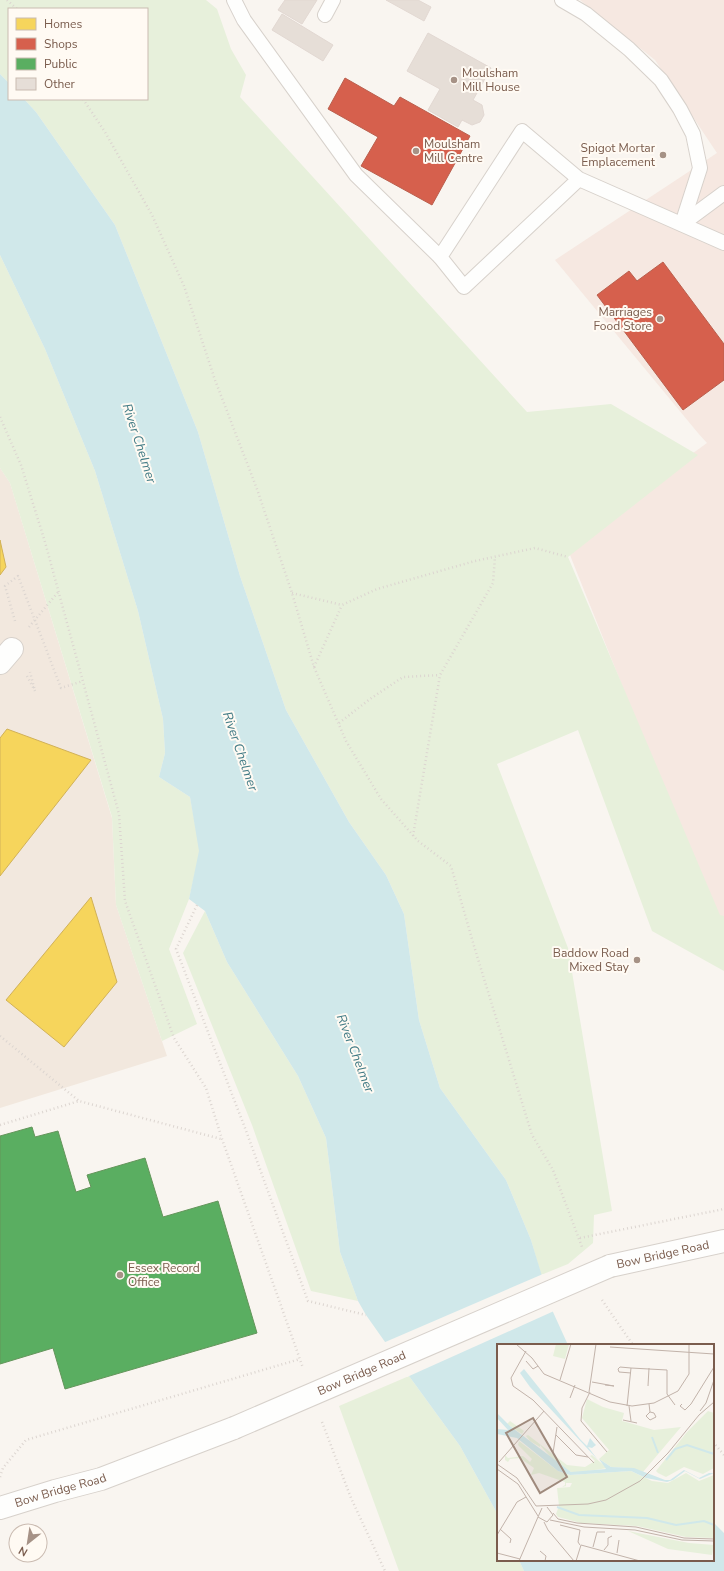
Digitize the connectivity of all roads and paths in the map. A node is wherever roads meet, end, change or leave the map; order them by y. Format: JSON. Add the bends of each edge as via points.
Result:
{"nodes":[{"id":1,"x":7,"y":0,"type":"edge"},
{"id":2,"x":234,"y":0,"type":"edge"},
{"id":3,"x":334,"y":0,"type":"edge"},
{"id":4,"x":562,"y":0,"type":"edge"},
{"id":5,"x":16,"y":8,"type":"edge"},
{"id":6,"x":325,"y":15,"type":"dead end"},
{"id":7,"x":84,"y":100,"type":"edge"},
{"id":8,"x":579,"y":179,"type":"junction"},
{"id":9,"x":724,"y":193,"type":"edge"},
{"id":10,"x":682,"y":224,"type":"junction"},
{"id":11,"x":724,"y":244,"type":"edge"},
{"id":12,"x":440,"y":257,"type":"junction"},
{"id":13,"x":0,"y":417,"type":"edge"},
{"id":14,"x":495,"y":557,"type":"junction"},
{"id":15,"x":568,"y":557,"type":"dead end"},
{"id":16,"x":59,"y":590,"type":"junction"},
{"id":17,"x":292,"y":593,"type":"junction"},
{"id":18,"x":342,"y":605,"type":"junction"},
{"id":19,"x":6,"y":656,"type":"edge"},
{"id":20,"x":314,"y":667,"type":"junction"},
{"id":21,"x":440,"y":675,"type":"junction"},
{"id":22,"x":339,"y":723,"type":"junction"},
{"id":23,"x":413,"y":836,"type":"junction"},
{"id":24,"x":197,"y":905,"type":"dead end"},
{"id":25,"x":0,"y":1036,"type":"edge"},
{"id":26,"x":79,"y":1101,"type":"junction"},
{"id":27,"x":0,"y":1125,"type":"edge"},
{"id":28,"x":222,"y":1139,"type":"junction"},
{"id":29,"x":724,"y":1209,"type":"edge"},
{"id":30,"x":724,"y":1241,"type":"edge"},
{"id":31,"x":601,"y":1299,"type":"dead end"},
{"id":32,"x":366,"y":1315,"type":"dead end"},
{"id":33,"x":632,"y":1344,"type":"edge"},
{"id":34,"x":300,"y":1359,"type":"junction"},
{"id":35,"x":305,"y":1373,"type":"dead end"},
{"id":36,"x":320,"y":1416,"type":"dead end"},
{"id":37,"x":714,"y":1443,"type":"edge"},
{"id":38,"x":724,"y":1455,"type":"edge"},
{"id":39,"x":0,"y":1477,"type":"edge"},
{"id":40,"x":0,"y":1508,"type":"edge"},
{"id":41,"x":385,"y":1571,"type":"edge"}],
"edges":[{"from":1,"to":5,"type":"path"},
{"from":2,"to":12,"type":"lane","via":[[244,20],[356,175]]},
{"from":3,"to":6,"type":"lane"},
{"from":4,"to":10,"type":"lane","via":[[586,14],[629,49],[661,80],[680,109],[693,134],[700,168]]},
{"from":7,"to":17,"type":"path","via":[[152,214],[184,286]]},
{"from":8,"to":10,"type":"lane"},
{"from":8,"to":12,"type":"lane","via":[[464,287]]},
{"from":8,"to":12,"type":"lane","via":[[522,131]]},
{"from":9,"to":10,"type":"lane"},
{"from":10,"to":11,"type":"lane"},
{"from":13,"to":16,"type":"path","via":[[21,465]]},
{"from":14,"to":15,"type":"path","via":[[535,548]]},
{"from":14,"to":18,"type":"path","via":[[377,589]]},
{"from":14,"to":21,"type":"path","via":[[493,583]]},
{"from":16,"to":19,"type":"path"},
{"from":16,"to":28,"type":"path","via":[[119,814],[124,901],[174,1038],[206,1088]]},
{"from":17,"to":18,"type":"path"},
{"from":17,"to":20,"type":"path"},
{"from":18,"to":20,"type":"path"},
{"from":20,"to":22,"type":"path"},
{"from":21,"to":22,"type":"path","via":[[403,677]]},
{"from":21,"to":23,"type":"path"},
{"from":22,"to":23,"type":"path","via":[[346,741],[381,799]]},
{"from":23,"to":29,"type":"path","via":[[452,866],[532,1135],[553,1170],[580,1238]]},
{"from":24,"to":32,"type":"path","via":[[176,949],[308,1300]]},
{"from":25,"to":26,"type":"path"},
{"from":26,"to":27,"type":"path"},
{"from":26,"to":28,"type":"path"},
{"from":28,"to":34,"type":"path"},
{"from":30,"to":40,"type":"street","name":"Bow Bridge Road","bridge":true,"via":[[610,1266],[234,1428],[101,1479]]},
{"from":31,"to":33,"type":"path"},
{"from":34,"to":35,"type":"path"},
{"from":34,"to":39,"type":"path","via":[[26,1440],[3,1468]]},
{"from":36,"to":41,"type":"path","via":[[351,1498]]},
{"from":37,"to":38,"type":"path"}]}
